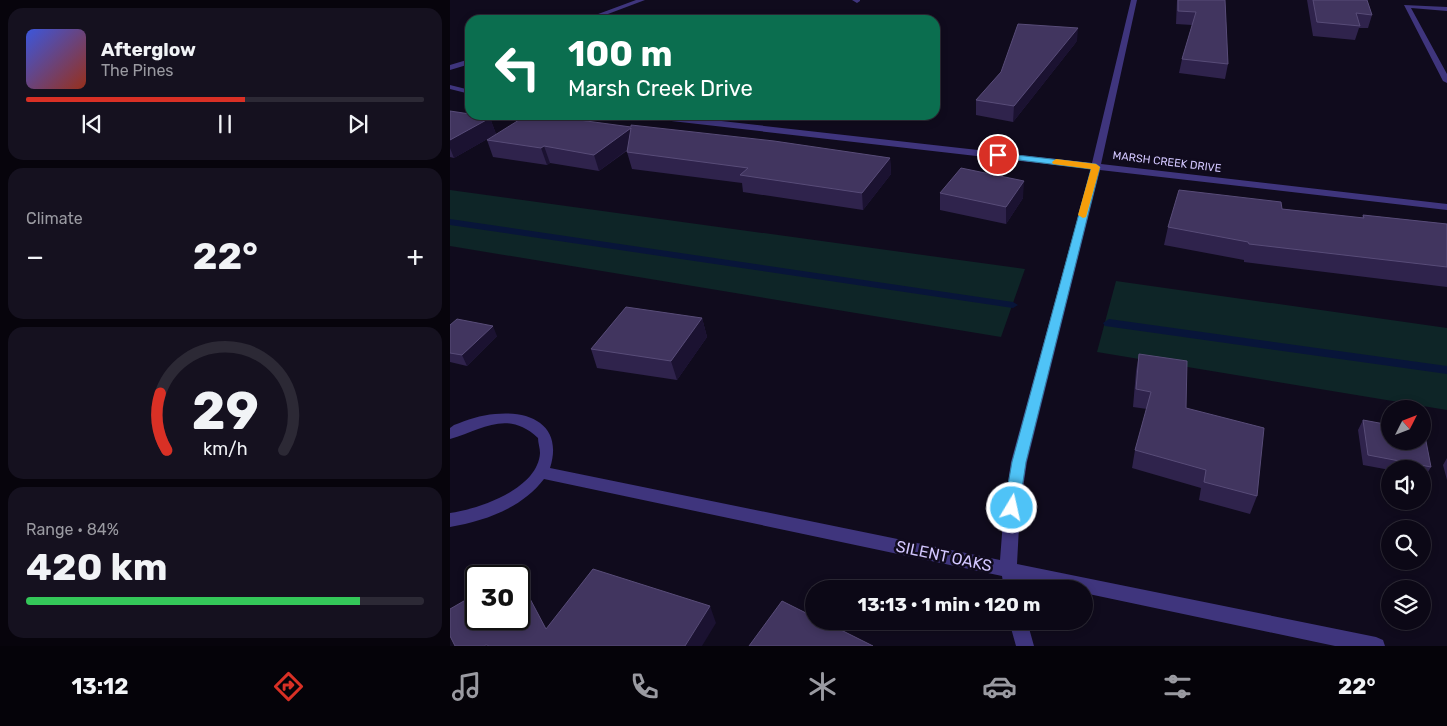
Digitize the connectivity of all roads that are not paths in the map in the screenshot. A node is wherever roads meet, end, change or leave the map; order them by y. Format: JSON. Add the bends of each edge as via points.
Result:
{"nodes":[{"id":1,"x":642,"y":0,"type":"edge"},
{"id":2,"x":1134,"y":0,"type":"edge"},
{"id":3,"x":1447,"y":9,"type":"edge"},
{"id":4,"x":599,"y":15,"type":"edge"},
{"id":5,"x":465,"y":63,"type":"edge"},
{"id":6,"x":450,"y":68,"type":"edge"},
{"id":7,"x":1447,"y":81,"type":"edge"},
{"id":8,"x":450,"y":87,"type":"edge"},
{"id":9,"x":465,"y":91,"type":"edge"},
{"id":10,"x":688,"y":120,"type":"edge"},
{"id":11,"x":1096,"y":167,"type":"junction"},
{"id":12,"x":1447,"y":208,"type":"edge"},
{"id":13,"x":450,"y":434,"type":"edge"},
{"id":14,"x":541,"y":472,"type":"junction"},
{"id":15,"x":450,"y":520,"type":"edge"},
{"id":16,"x":1010,"y":570,"type":"junction"},
{"id":17,"x":1012,"y":580,"type":"edge"},
{"id":18,"x":1021,"y":630,"type":"edge"},
{"id":19,"x":1025,"y":646,"type":"edge"},
{"id":20,"x":1376,"y":646,"type":"edge"}],
"edges":[{"from":1,"to":4,"type":"street"},
{"from":2,"to":11,"type":"street"},
{"from":3,"to":7,"type":"street","via":[[1406,6]]},
{"from":5,"to":6,"type":"street"},
{"from":8,"to":9,"type":"street"},
{"from":10,"to":11,"type":"street","name":"MARSH CREEK DRIVE"},
{"from":11,"to":12,"type":"street","name":"MARSH CREEK DRIVE"},
{"from":11,"to":16,"type":"street","via":[[1019,462],[1012,508]]},
{"from":13,"to":14,"type":"street","via":[[486,420],[511,419],[532,424],[545,436],[547,452]]},
{"from":14,"to":15,"type":"street","via":[[523,492],[497,508],[467,519]]},
{"from":14,"to":16,"type":"street","name":"SILENT OAKS"},
{"from":16,"to":17,"type":"street"},
{"from":16,"to":20,"type":"street","name":"SILENT OAKS"},
{"from":18,"to":19,"type":"street"}]}
